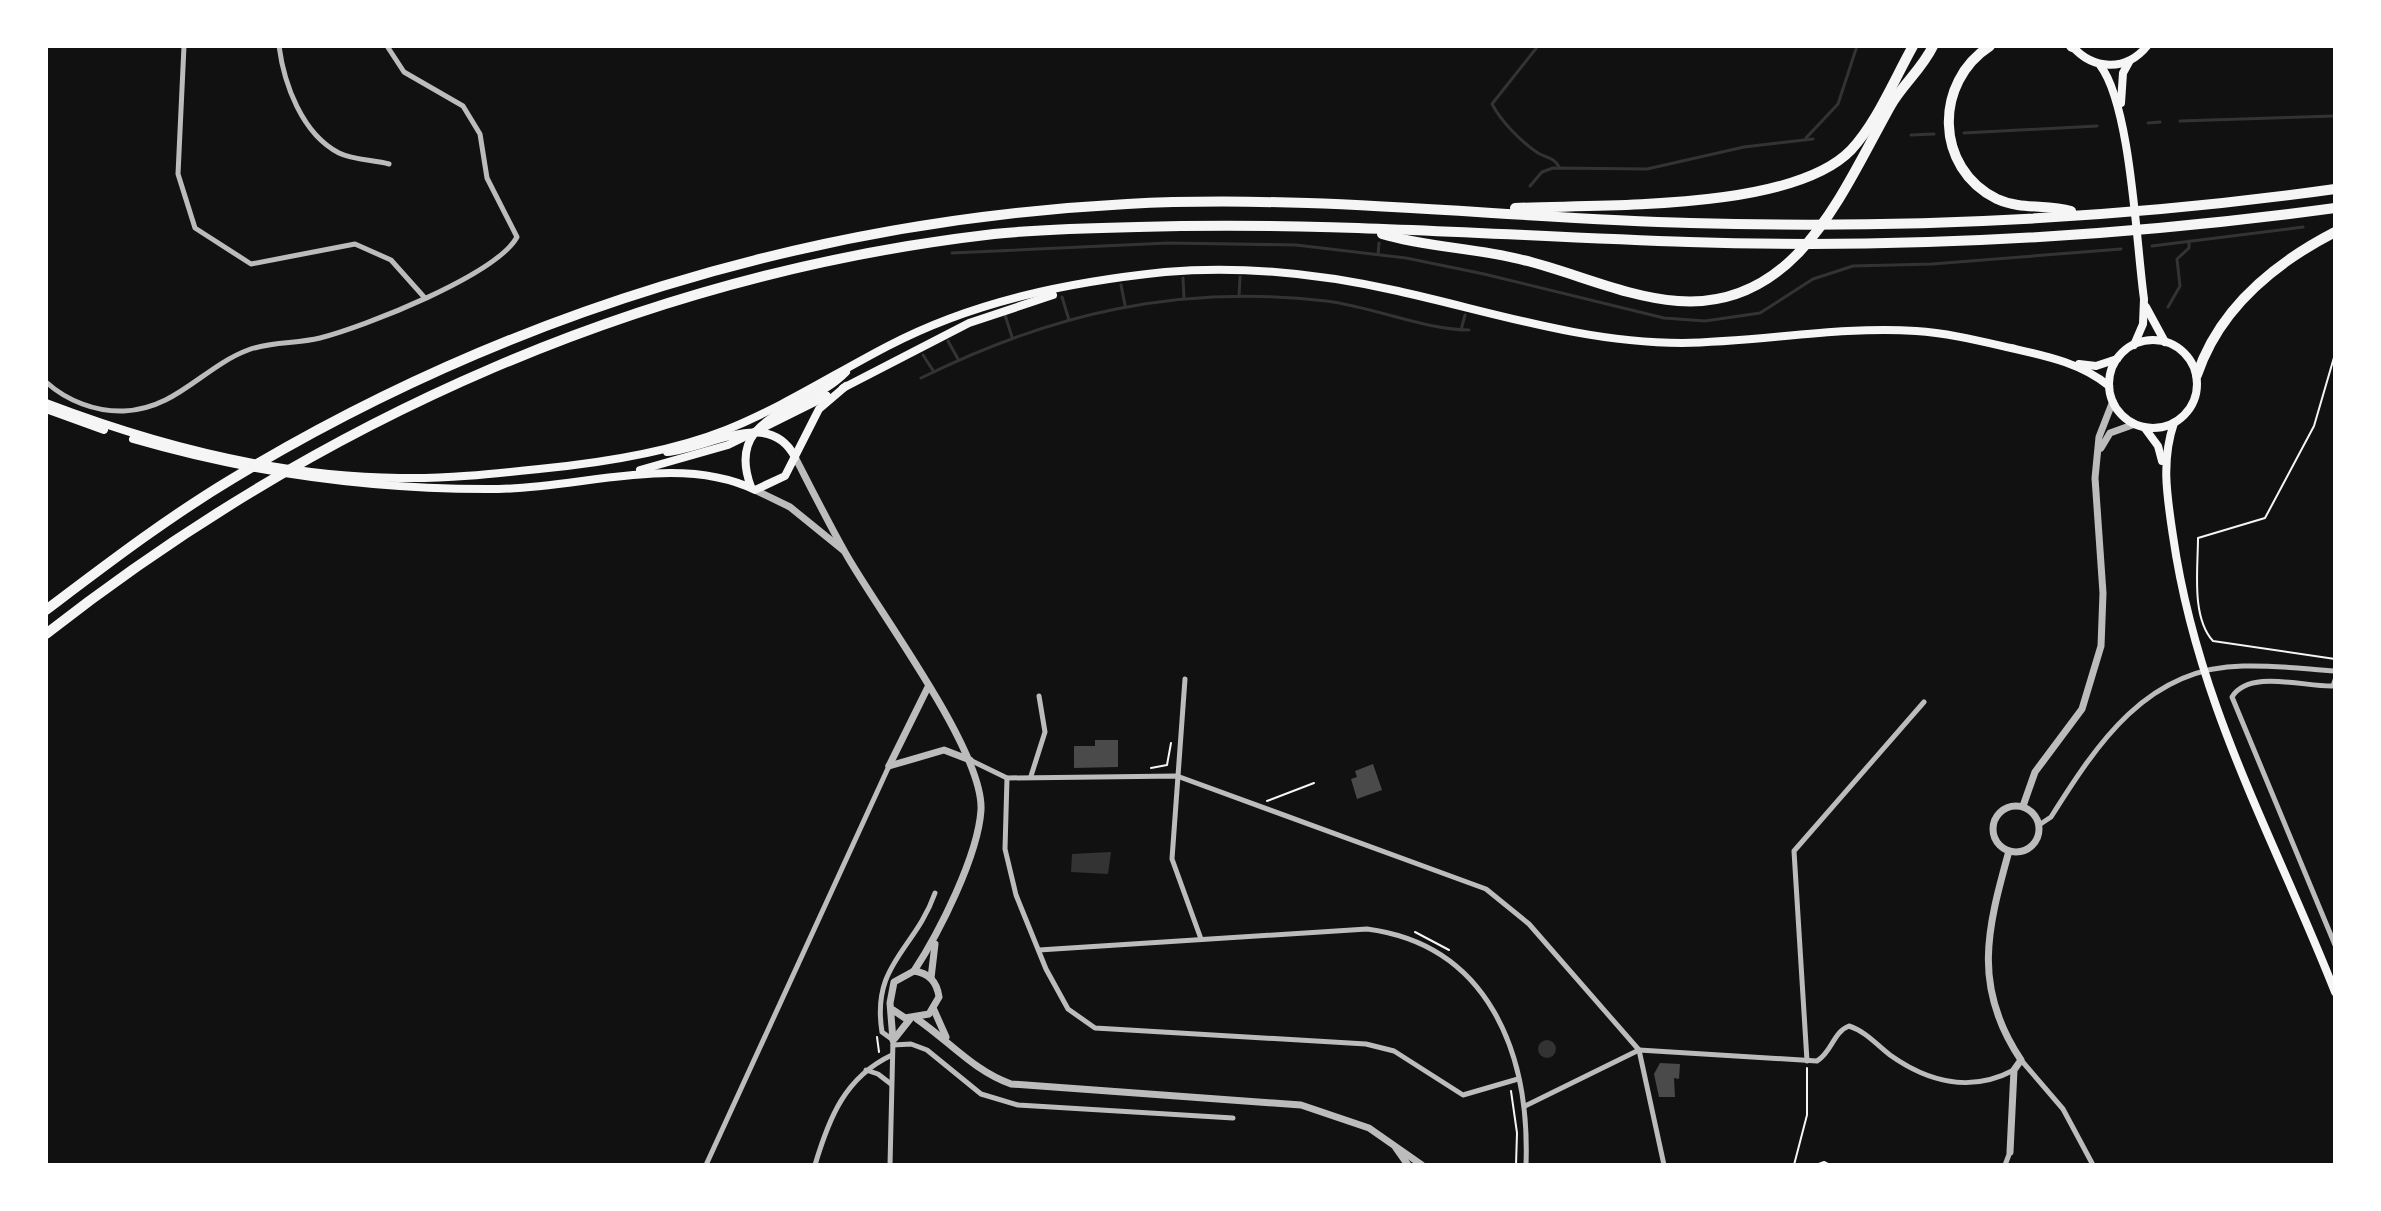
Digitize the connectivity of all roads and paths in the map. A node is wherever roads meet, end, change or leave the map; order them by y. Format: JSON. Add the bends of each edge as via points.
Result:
{"nodes":[{"id":1,"x":184,"y":46,"type":"edge"},
{"id":2,"x":279,"y":46,"type":"edge"},
{"id":3,"x":387,"y":46,"type":"edge"},
{"id":4,"x":1913,"y":46,"type":"edge"},
{"id":5,"x":1933,"y":46,"type":"edge"},
{"id":6,"x":1990,"y":46,"type":"edge"},
{"id":7,"x":2072,"y":46,"type":"edge"},
{"id":8,"x":2147,"y":46,"type":"edge"},
{"id":9,"x":2129,"y":62,"type":"junction"},
{"id":10,"x":2100,"y":65,"type":"junction"},
{"id":11,"x":2121,"y":112,"type":"junction"},
{"id":12,"x":389,"y":164,"type":"dead end"},
{"id":13,"x":2335,"y":189,"type":"edge"},
{"id":14,"x":2335,"y":208,"type":"edge"},
{"id":15,"x":1473,"y":210,"type":"junction"},
{"id":16,"x":2080,"y":214,"type":"junction"},
{"id":17,"x":1365,"y":228,"type":"junction"},
{"id":18,"x":2335,"y":232,"type":"edge"},
{"id":19,"x":1081,"y":285,"type":"junction"},
{"id":20,"x":424,"y":297,"type":"junction"},
{"id":21,"x":2144,"y":299,"type":"junction"},
{"id":22,"x":2165,"y":342,"type":"junction"},
{"id":23,"x":2134,"y":345,"type":"junction"},
{"id":24,"x":2335,"y":354,"type":"edge"},
{"id":25,"x":2117,"y":359,"type":"junction"},
{"id":26,"x":2071,"y":364,"type":"junction"},
{"id":27,"x":852,"y":366,"type":"junction"},
{"id":28,"x":2197,"y":375,"type":"junction"},
{"id":29,"x":46,"y":382,"type":"edge"},
{"id":30,"x":846,"y":386,"type":"junction"},
{"id":31,"x":2109,"y":386,"type":"junction"},
{"id":32,"x":2113,"y":401,"type":"junction"},
{"id":33,"x":46,"y":403,"type":"edge"},
{"id":34,"x":46,"y":409,"type":"edge"},
{"id":35,"x":2174,"y":423,"type":"junction"},
{"id":36,"x":2140,"y":426,"type":"junction"},
{"id":37,"x":755,"y":433,"type":"junction"},
{"id":38,"x":164,"y":446,"type":"junction"},
{"id":39,"x":639,"y":454,"type":"junction"},
{"id":40,"x":795,"y":457,"type":"junction"},
{"id":41,"x":2096,"y":457,"type":"junction"},
{"id":42,"x":2164,"y":467,"type":"junction"},
{"id":43,"x":355,"y":479,"type":"junction"},
{"id":44,"x":456,"y":486,"type":"junction"},
{"id":45,"x":753,"y":489,"type":"junction"},
{"id":46,"x":844,"y":552,"type":"junction"},
{"id":47,"x":46,"y":610,"type":"edge"},
{"id":48,"x":46,"y":634,"type":"edge"},
{"id":49,"x":2335,"y":659,"type":"edge"},
{"id":50,"x":2335,"y":671,"type":"edge"},
{"id":51,"x":1185,"y":679,"type":"dead end"},
{"id":52,"x":2335,"y":680,"type":"edge"},
{"id":53,"x":928,"y":687,"type":"junction"},
{"id":54,"x":1039,"y":696,"type":"dead end"},
{"id":55,"x":1924,"y":702,"type":"dead end"},
{"id":56,"x":1171,"y":743,"type":"dead end"},
{"id":57,"x":970,"y":760,"type":"junction"},
{"id":58,"x":1167,"y":765,"type":"dead end"},
{"id":59,"x":889,"y":766,"type":"junction"},
{"id":60,"x":1031,"y":776,"type":"junction"},
{"id":61,"x":1177,"y":776,"type":"junction"},
{"id":62,"x":1007,"y":778,"type":"junction"},
{"id":63,"x":1314,"y":783,"type":"dead end"},
{"id":64,"x":1266,"y":801,"type":"dead end"},
{"id":65,"x":2023,"y":806,"type":"junction"},
{"id":66,"x":2039,"y":825,"type":"junction"},
{"id":67,"x":2009,"y":851,"type":"junction"},
{"id":68,"x":935,"y":893,"type":"dead end"},
{"id":69,"x":1415,"y":932,"type":"dead end"},
{"id":70,"x":935,"y":939,"type":"junction"},
{"id":71,"x":1201,"y":939,"type":"junction"},
{"id":72,"x":2335,"y":945,"type":"edge"},
{"id":73,"x":1039,"y":950,"type":"junction"},
{"id":74,"x":1449,"y":950,"type":"dead end"},
{"id":75,"x":914,"y":971,"type":"junction"},
{"id":76,"x":931,"y":978,"type":"junction"},
{"id":77,"x":2335,"y":992,"type":"edge"},
{"id":78,"x":893,"y":1010,"type":"junction"},
{"id":79,"x":934,"y":1010,"type":"junction"},
{"id":80,"x":913,"y":1019,"type":"junction"},
{"id":81,"x":947,"y":1039,"type":"junction"},
{"id":82,"x":893,"y":1042,"type":"junction"},
{"id":83,"x":1639,"y":1050,"type":"junction"},
{"id":84,"x":892,"y":1055,"type":"junction"},
{"id":85,"x":2021,"y":1060,"type":"junction"},
{"id":86,"x":1807,"y":1061,"type":"junction"},
{"id":87,"x":865,"y":1070,"type":"junction"},
{"id":88,"x":2014,"y":1070,"type":"junction"},
{"id":89,"x":1518,"y":1079,"type":"junction"},
{"id":90,"x":892,"y":1085,"type":"junction"},
{"id":91,"x":1510,"y":1090,"type":"dead end"},
{"id":92,"x":1525,"y":1106,"type":"junction"},
{"id":93,"x":1233,"y":1118,"type":"dead end"},
{"id":94,"x":1393,"y":1143,"type":"junction"},
{"id":95,"x":2010,"y":1152,"type":"joint"},
{"id":96,"x":706,"y":1165,"type":"edge"},
{"id":97,"x":815,"y":1165,"type":"edge"},
{"id":98,"x":890,"y":1165,"type":"edge"},
{"id":99,"x":1408,"y":1165,"type":"edge"},
{"id":100,"x":1422,"y":1165,"type":"edge"},
{"id":101,"x":1516,"y":1165,"type":"edge"},
{"id":102,"x":1526,"y":1165,"type":"edge"},
{"id":103,"x":1664,"y":1165,"type":"edge"},
{"id":104,"x":1794,"y":1165,"type":"edge"},
{"id":105,"x":1816,"y":1165,"type":"edge"},
{"id":106,"x":1830,"y":1165,"type":"edge"},
{"id":107,"x":2005,"y":1165,"type":"edge"},
{"id":108,"x":2093,"y":1165,"type":"edge"}],
"edges":[{"from":1,"to":20,"type":"street","via":[[178,174],[195,228],[251,264],[355,244],[391,260]]},
{"from":2,"to":12,"type":"street","via":[[302,118],[339,153]]},
{"from":3,"to":20,"type":"street","via":[[404,72],[463,106],[480,134],[487,178],[517,237],[498,259]]},
{"from":4,"to":15,"type":"highway","via":[[1852,149],[1807,179],[1677,201]]},
{"from":5,"to":17,"type":"highway","via":[[1895,98],[1805,249],[1779,273],[1722,298],[1677,301],[1519,259]]},
{"from":6,"to":16,"type":"highway","via":[[1965,68],[1952,93],[1949,139],[1958,162],[1973,183],[1998,199]]},
{"from":7,"to":10,"type":"main road"},
{"from":8,"to":9,"type":"main road"},
{"from":9,"to":10,"type":"main road"},
{"from":9,"to":11,"type":"main road","via":[[2123,73]]},
{"from":10,"to":11,"type":"main road"},
{"from":11,"to":21,"type":"main road"},
{"from":13,"to":16,"type":"highway"},
{"from":14,"to":17,"type":"highway","via":[[2158,229],[1897,242],[1695,242]]},
{"from":15,"to":16,"type":"highway","via":[[1580,219],[1797,225]]},
{"from":15,"to":47,"type":"highway","via":[[1251,202],[1061,208],[882,231],[718,268],[542,326],[366,404],[194,503]]},
{"from":17,"to":48,"type":"highway","via":[[1188,225],[999,233],[820,263],[643,310],[474,374],[346,437],[197,525]]},
{"from":18,"to":28,"type":"highway","via":[[2287,260],[2241,301],[2208,345]]},
{"from":19,"to":26,"type":"main road","via":[[1169,272],[1289,273],[1356,282],[1611,338],[1708,342],[1917,331]]},
{"from":19,"to":27,"type":"main road","via":[[980,306]]},
{"from":19,"to":30,"type":"main road","via":[[969,323]]},
{"from":20,"to":29,"type":"street","via":[[319,338],[245,351],[169,400],[143,408],[100,409],[72,400]]},
{"from":21,"to":22,"type":"main road"},
{"from":21,"to":23,"type":"main road","via":[[2143,324]]},
{"from":22,"to":23,"type":"main road"},
{"from":22,"to":28,"type":"main road","via":[[2182,351]]},
{"from":23,"to":25,"type":"main road"},
{"from":24,"to":49,"type":"path","via":[[2314,426],[2265,518],[2198,538],[2198,599],[2213,641]]},
{"from":25,"to":26,"type":"main road","via":[[2096,366]]},
{"from":25,"to":31,"type":"main road"},
{"from":26,"to":31,"type":"main road"},
{"from":27,"to":37,"type":"main road"},
{"from":27,"to":39,"type":"main road","via":[[731,428]]},
{"from":28,"to":35,"type":"main road","via":[[2193,403]]},
{"from":30,"to":37,"type":"main road"},
{"from":30,"to":40,"type":"main road","via":[[819,409]]},
{"from":31,"to":32,"type":"main road"},
{"from":32,"to":36,"type":"main road","via":[[2122,415]]},
{"from":32,"to":41,"type":"street"},
{"from":33,"to":38,"type":"main road"},
{"from":34,"to":38,"type":"main road"},
{"from":35,"to":36,"type":"main road"},
{"from":35,"to":42,"type":"main road"},
{"from":36,"to":41,"type":"street","via":[[2110,433]]},
{"from":36,"to":42,"type":"main road","via":[[2158,446]]},
{"from":37,"to":39,"type":"main road","via":[[745,431],[692,450]]},
{"from":37,"to":40,"type":"main road","via":[[773,433]]},
{"from":37,"to":44,"type":"main road","via":[[702,455],[627,472]]},
{"from":37,"to":45,"type":"main road","via":[[743,455]]},
{"from":38,"to":43,"type":"main road"},
{"from":39,"to":43,"type":"main road","via":[[455,477]]},
{"from":40,"to":45,"type":"main road","via":[[785,476]]},
{"from":40,"to":46,"type":"street"},
{"from":41,"to":65,"type":"street","via":[[2101,646],[2082,709],[2035,772]]},
{"from":42,"to":77,"type":"main road","via":[[2176,561],[2207,688]]},
{"from":43,"to":44,"type":"main road"},
{"from":44,"to":45,"type":"main road","via":[[548,486],[688,472]]},
{"from":45,"to":46,"type":"street","via":[[790,507]]},
{"from":46,"to":53,"type":"street"},
{"from":50,"to":66,"type":"street","via":[[2213,669],[2155,692],[2116,723],[2051,817]]},
{"from":51,"to":61,"type":"street"},
{"from":52,"to":72,"type":"street","via":[[2333,686],[2252,683],[2237,688],[2232,697]]},
{"from":53,"to":57,"type":"street"},
{"from":53,"to":59,"type":"street"},
{"from":54,"to":60,"type":"street","via":[[1045,732]]},
{"from":55,"to":86,"type":"street","via":[[1794,851]]},
{"from":56,"to":58,"type":"path"},
{"from":57,"to":59,"type":"street","via":[[944,750]]},
{"from":57,"to":62,"type":"street"},
{"from":57,"to":70,"type":"street","via":[[981,809]]},
{"from":59,"to":96,"type":"street"},
{"from":60,"to":61,"type":"street"},
{"from":60,"to":62,"type":"street"},
{"from":61,"to":71,"type":"street","via":[[1174,870]]},
{"from":61,"to":83,"type":"street","via":[[1486,889],[1529,924]]},
{"from":62,"to":73,"type":"street","via":[[1007,867]]},
{"from":63,"to":64,"type":"path"},
{"from":65,"to":66,"type":"street"},
{"from":65,"to":67,"type":"street","via":[[2006,808],[1994,820],[1995,839]]},
{"from":66,"to":67,"type":"street","via":[[2033,846]]},
{"from":67,"to":85,"type":"street","via":[[1986,947],[1995,1007]]},
{"from":68,"to":82,"type":"street","via":[[881,986],[882,1032]]},
{"from":69,"to":74,"type":"path"},
{"from":70,"to":75,"type":"street"},
{"from":70,"to":76,"type":"street"},
{"from":71,"to":73,"type":"street"},
{"from":71,"to":89,"type":"street","via":[[1367,929],[1419,941],[1476,982],[1498,1016]]},
{"from":73,"to":89,"type":"street","via":[[1068,1009],[1095,1028],[1366,1044],[1394,1051],[1463,1095]]},
{"from":75,"to":76,"type":"street"},
{"from":75,"to":78,"type":"street","via":[[894,982]]},
{"from":76,"to":79,"type":"street","via":[[938,990]]},
{"from":78,"to":80,"type":"street"},
{"from":78,"to":82,"type":"street"},
{"from":79,"to":80,"type":"street"},
{"from":79,"to":81,"type":"street"},
{"from":80,"to":81,"type":"street"},
{"from":80,"to":82,"type":"street"},
{"from":81,"to":94,"type":"street","via":[[971,1063],[1011,1084],[1290,1103],[1339,1115]]},
{"from":82,"to":84,"type":"street"},
{"from":82,"to":93,"type":"street","via":[[927,1050],[981,1094],[1018,1105]]},
{"from":83,"to":86,"type":"street"},
{"from":83,"to":92,"type":"street"},
{"from":83,"to":103,"type":"street"},
{"from":84,"to":87,"type":"street"},
{"from":84,"to":90,"type":"street"},
{"from":85,"to":88,"type":"street"},
{"from":85,"to":108,"type":"street","via":[[2063,1109]]},
{"from":86,"to":88,"type":"street","via":[[1825,1056],[1839,1032],[1849,1026],[1909,1068],[1937,1080],[1960,1085]]},
{"from":86,"to":104,"type":"path","via":[[1807,1115]]},
{"from":87,"to":90,"type":"street"},
{"from":87,"to":97,"type":"street","via":[[841,1097]]},
{"from":88,"to":95,"type":"street"},
{"from":89,"to":92,"type":"street"},
{"from":90,"to":98,"type":"street"},
{"from":91,"to":101,"type":"path"},
{"from":92,"to":102,"type":"street"},
{"from":94,"to":99,"type":"street"},
{"from":94,"to":100,"type":"street"},
{"from":95,"to":107,"type":"street"},
{"from":105,"to":106,"type":"path"}]}
